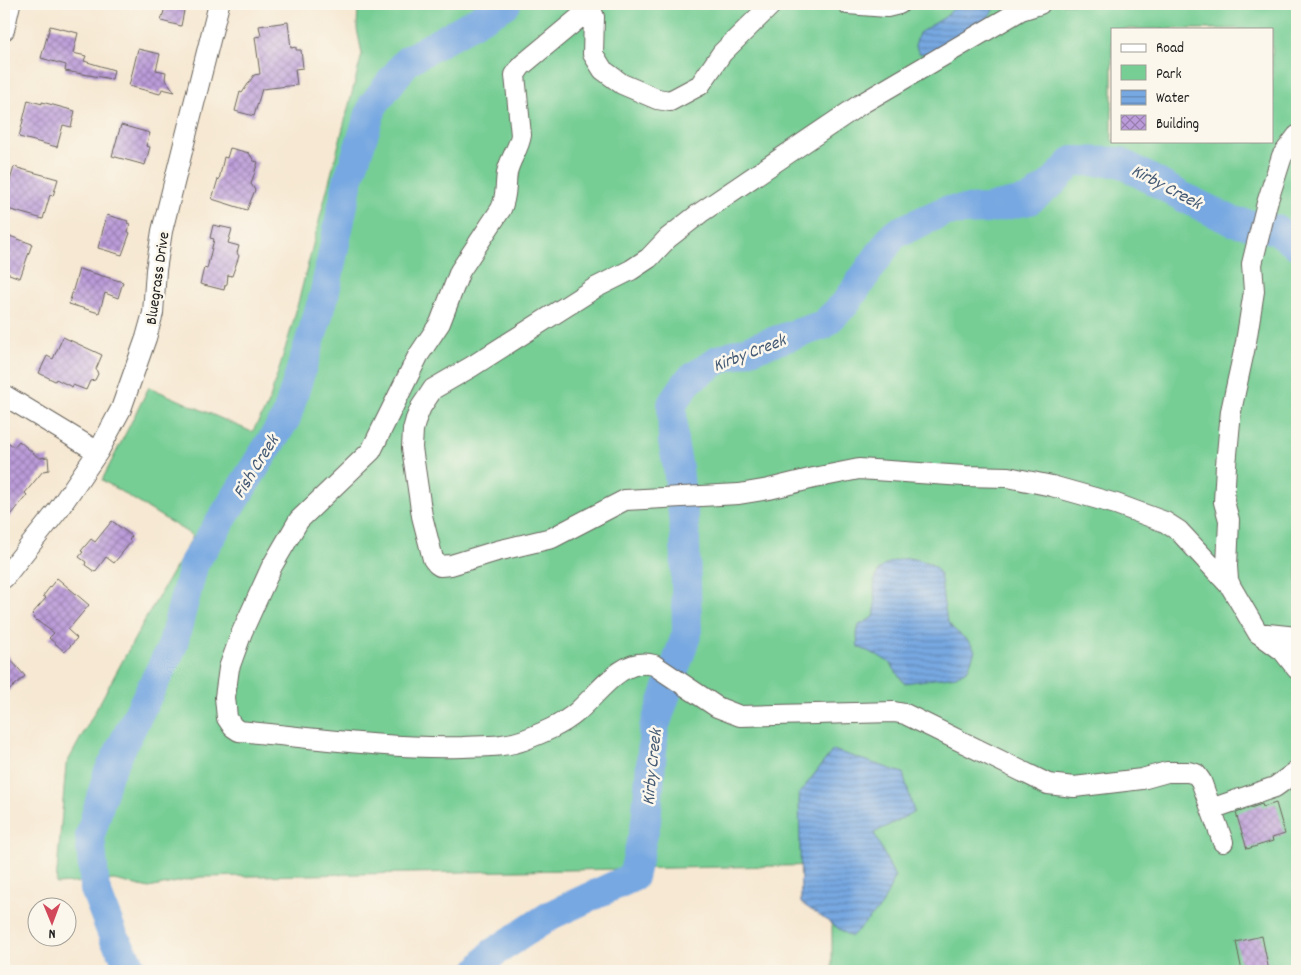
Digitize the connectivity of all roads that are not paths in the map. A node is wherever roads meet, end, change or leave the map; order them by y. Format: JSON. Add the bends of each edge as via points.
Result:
{"nodes":[{"id":1,"x":10,"y":4,"type":"edge"},
{"id":2,"x":220,"y":4,"type":"edge"},
{"id":3,"x":772,"y":4,"type":"edge"},
{"id":4,"x":848,"y":4,"type":"edge"},
{"id":5,"x":899,"y":4,"type":"edge"},
{"id":6,"x":1040,"y":4,"type":"edge"},
{"id":7,"x":590,"y":6,"type":"edge"},
{"id":8,"x":4,"y":30,"type":"edge"},
{"id":9,"x":1297,"y":136,"type":"edge"},
{"id":10,"x":4,"y":395,"type":"edge"},
{"id":11,"x":98,"y":452,"type":"junction"},
{"id":12,"x":4,"y":578,"type":"edge"},
{"id":13,"x":1231,"y":587,"type":"junction"},
{"id":14,"x":1258,"y":633,"type":"junction"},
{"id":15,"x":1297,"y":637,"type":"edge"},
{"id":16,"x":1297,"y":668,"type":"edge"},
{"id":17,"x":1297,"y":771,"type":"edge"},
{"id":18,"x":1211,"y":809,"type":"junction"},
{"id":19,"x":1223,"y":842,"type":"dead end"}],
"edges":[{"from":1,"to":8,"type":"street"},
{"from":2,"to":11,"type":"street","name":"Bluegrass Drive","via":[[162,232],[153,313],[121,409]]},
{"from":3,"to":7,"type":"street","via":[[722,52],[700,85],[670,101],[622,84],[603,70],[593,54],[594,17]]},
{"from":4,"to":5,"type":"street","via":[[887,7]]},
{"from":6,"to":13,"type":"street","via":[[1021,10],[861,104],[700,213],[631,270],[595,288],[433,389],[416,419],[412,448],[433,559],[440,566],[451,566],[552,538],[625,500],[739,494],[859,469],[1008,477],[1098,499],[1165,522],[1179,531]]},
{"from":7,"to":18,"type":"street","via":[[521,66],[515,75],[521,135],[507,172],[506,199],[460,271],[440,324],[418,356],[371,451],[299,520],[272,566],[229,668],[225,697],[227,718],[233,727],[239,732],[424,748],[513,744],[559,724],[577,712],[601,687],[628,668],[645,662],[717,707],[740,716],[905,714],[1048,784],[1074,788],[1142,779],[1167,772],[1196,774]]},
{"from":9,"to":13,"type":"street","via":[[1282,156],[1252,264],[1254,291],[1231,412],[1226,465],[1224,502],[1229,520],[1227,566]]},
{"from":10,"to":11,"type":"street"},
{"from":11,"to":12,"type":"street","name":"Bluegrass Drive","via":[[58,510]]},
{"from":13,"to":14,"type":"street"},
{"from":14,"to":15,"type":"street"},
{"from":14,"to":16,"type":"street","via":[[1283,651]]},
{"from":17,"to":18,"type":"street","via":[[1275,787]]},
{"from":18,"to":19,"type":"street"}]}
